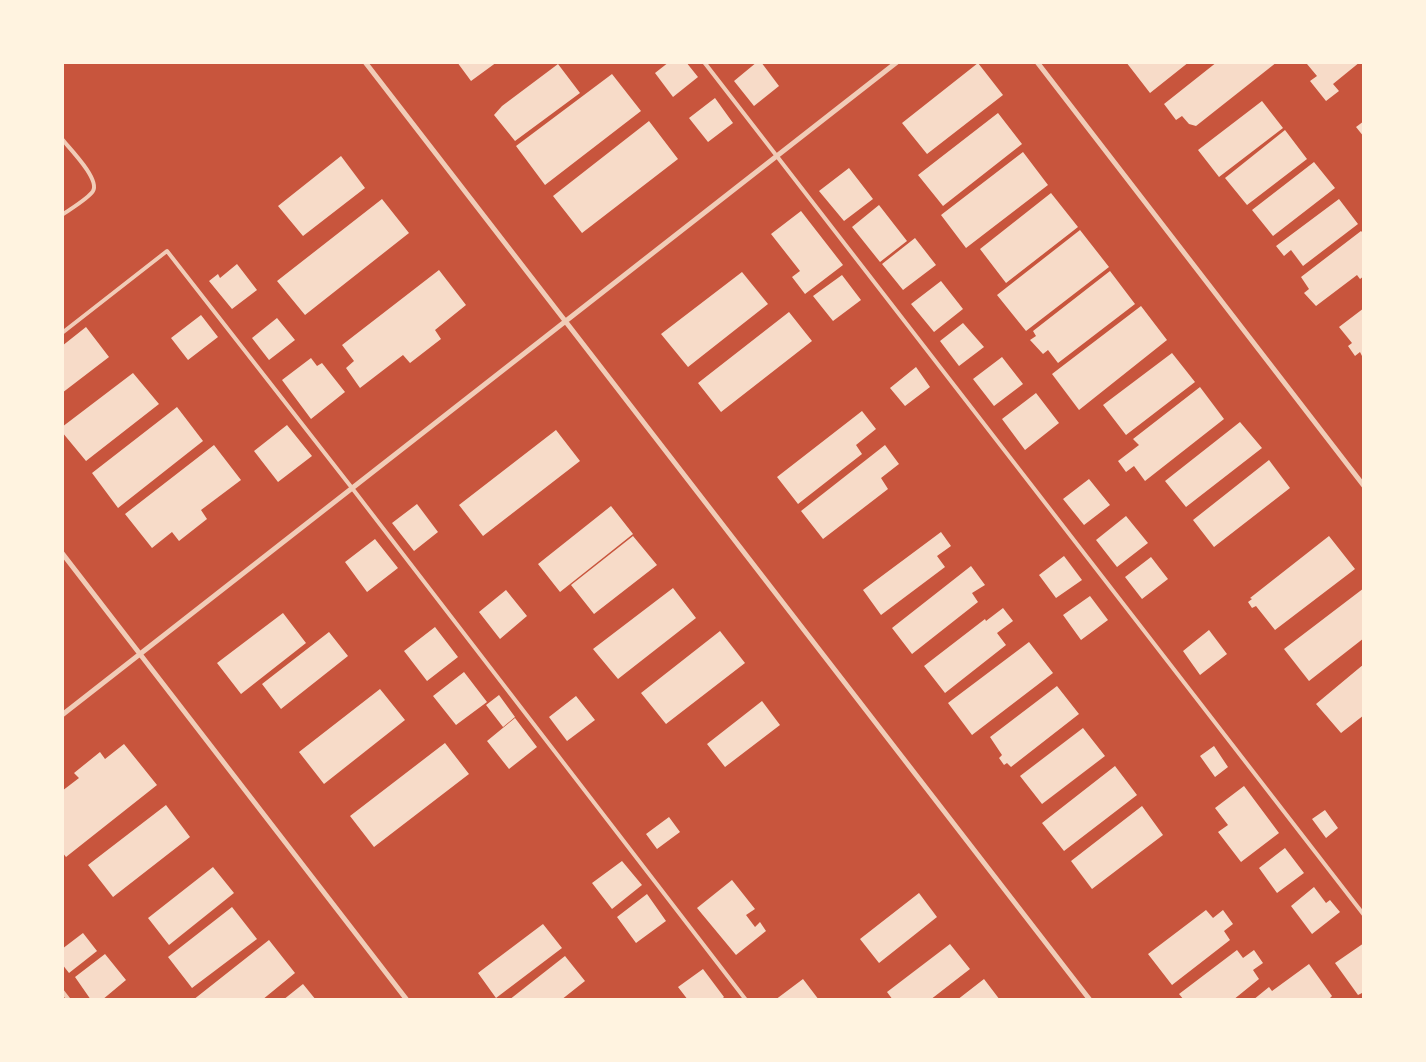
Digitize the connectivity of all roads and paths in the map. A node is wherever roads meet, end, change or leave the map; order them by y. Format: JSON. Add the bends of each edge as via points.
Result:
{"nodes":[{"id":1,"x":365,"y":62,"type":"edge"},
{"id":2,"x":704,"y":62,"type":"edge"},
{"id":3,"x":897,"y":62,"type":"edge"},
{"id":4,"x":1037,"y":62,"type":"edge"},
{"id":5,"x":62,"y":139,"type":"edge"},
{"id":6,"x":776,"y":156,"type":"junction"},
{"id":7,"x":62,"y":215,"type":"edge"},
{"id":8,"x":565,"y":322,"type":"junction"},
{"id":9,"x":62,"y":333,"type":"edge"},
{"id":10,"x":1364,"y":486,"type":"edge"},
{"id":11,"x":352,"y":488,"type":"junction"},
{"id":12,"x":62,"y":554,"type":"edge"},
{"id":13,"x":140,"y":654,"type":"junction"},
{"id":14,"x":62,"y":715,"type":"edge"},
{"id":15,"x":1364,"y":916,"type":"edge"},
{"id":16,"x":62,"y":991,"type":"edge"},
{"id":17,"x":69,"y":1000,"type":"edge"},
{"id":18,"x":407,"y":1000,"type":"edge"},
{"id":19,"x":746,"y":1000,"type":"edge"},
{"id":20,"x":1090,"y":1000,"type":"edge"}],
"edges":[{"from":1,"to":8,"type":"street"},
{"from":2,"to":6,"type":"lane"},
{"from":3,"to":6,"type":"street"},
{"from":4,"to":10,"type":"street"},
{"from":5,"to":7,"type":"lane","via":[[94,184],[93,191]]},
{"from":6,"to":8,"type":"street"},
{"from":6,"to":15,"type":"lane"},
{"from":8,"to":11,"type":"street"},
{"from":8,"to":20,"type":"street"},
{"from":9,"to":11,"type":"lane","via":[[167,251]]},
{"from":11,"to":13,"type":"street"},
{"from":11,"to":19,"type":"lane"},
{"from":12,"to":13,"type":"street"},
{"from":13,"to":14,"type":"street"},
{"from":13,"to":18,"type":"street"},
{"from":16,"to":17,"type":"lane"}]}
